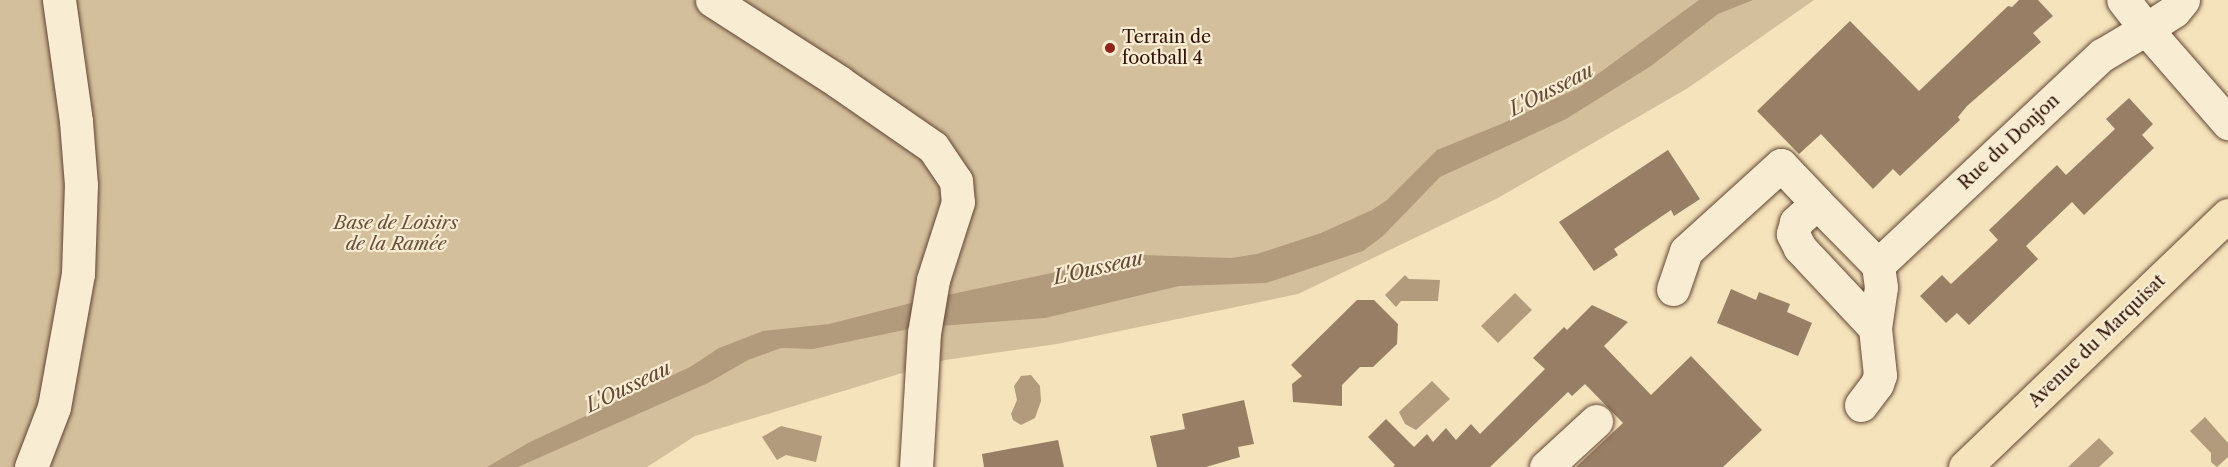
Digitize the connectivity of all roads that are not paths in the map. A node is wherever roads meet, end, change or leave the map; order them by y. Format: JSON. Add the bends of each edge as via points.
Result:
{"nodes":[{"id":1,"x":59,"y":0,"type":"edge"},
{"id":2,"x":712,"y":0,"type":"edge"},
{"id":3,"x":2123,"y":0,"type":"edge"},
{"id":4,"x":2183,"y":0,"type":"edge"},
{"id":5,"x":2146,"y":29,"type":"junction"},
{"id":6,"x":2228,"y":123,"type":"edge"},
{"id":7,"x":1817,"y":202,"type":"junction"},
{"id":8,"x":2228,"y":215,"type":"edge"},
{"id":9,"x":1878,"y":265,"type":"junction"},
{"id":10,"x":1673,"y":289,"type":"dead end"},
{"id":11,"x":1875,"y":328,"type":"junction"},
{"id":12,"x":1861,"y":405,"type":"dead end"},
{"id":13,"x":1596,"y":421,"type":"dead end"},
{"id":14,"x":31,"y":467,"type":"edge"},
{"id":15,"x":916,"y":467,"type":"edge"},
{"id":16,"x":1546,"y":467,"type":"edge"},
{"id":17,"x":1965,"y":467,"type":"edge"}],
"edges":[{"from":1,"to":14,"type":"street","via":[[80,175],[78,274],[54,407]]},
{"from":2,"to":15,"type":"street","via":[[933,147],[956,181],[957,202],[933,280],[924,333]]},
{"from":3,"to":5,"type":"street"},
{"from":4,"to":5,"type":"street","name":"Rue du Donjon","via":[[2174,11]]},
{"from":5,"to":6,"type":"street"},
{"from":5,"to":9,"type":"street","name":"Rue du Donjon","via":[[2102,55]]},
{"from":7,"to":9,"type":"street"},
{"from":7,"to":10,"type":"street","via":[[1781,165],[1686,251]]},
{"from":7,"to":11,"type":"street","via":[[1796,222],[1795,240]]},
{"from":8,"to":17,"type":"main road","name":"Avenue du Marquisat"},
{"from":9,"to":11,"type":"street","via":[[1881,287]]},
{"from":11,"to":12,"type":"street","via":[[1880,375]]},
{"from":13,"to":16,"type":"street"}]}
